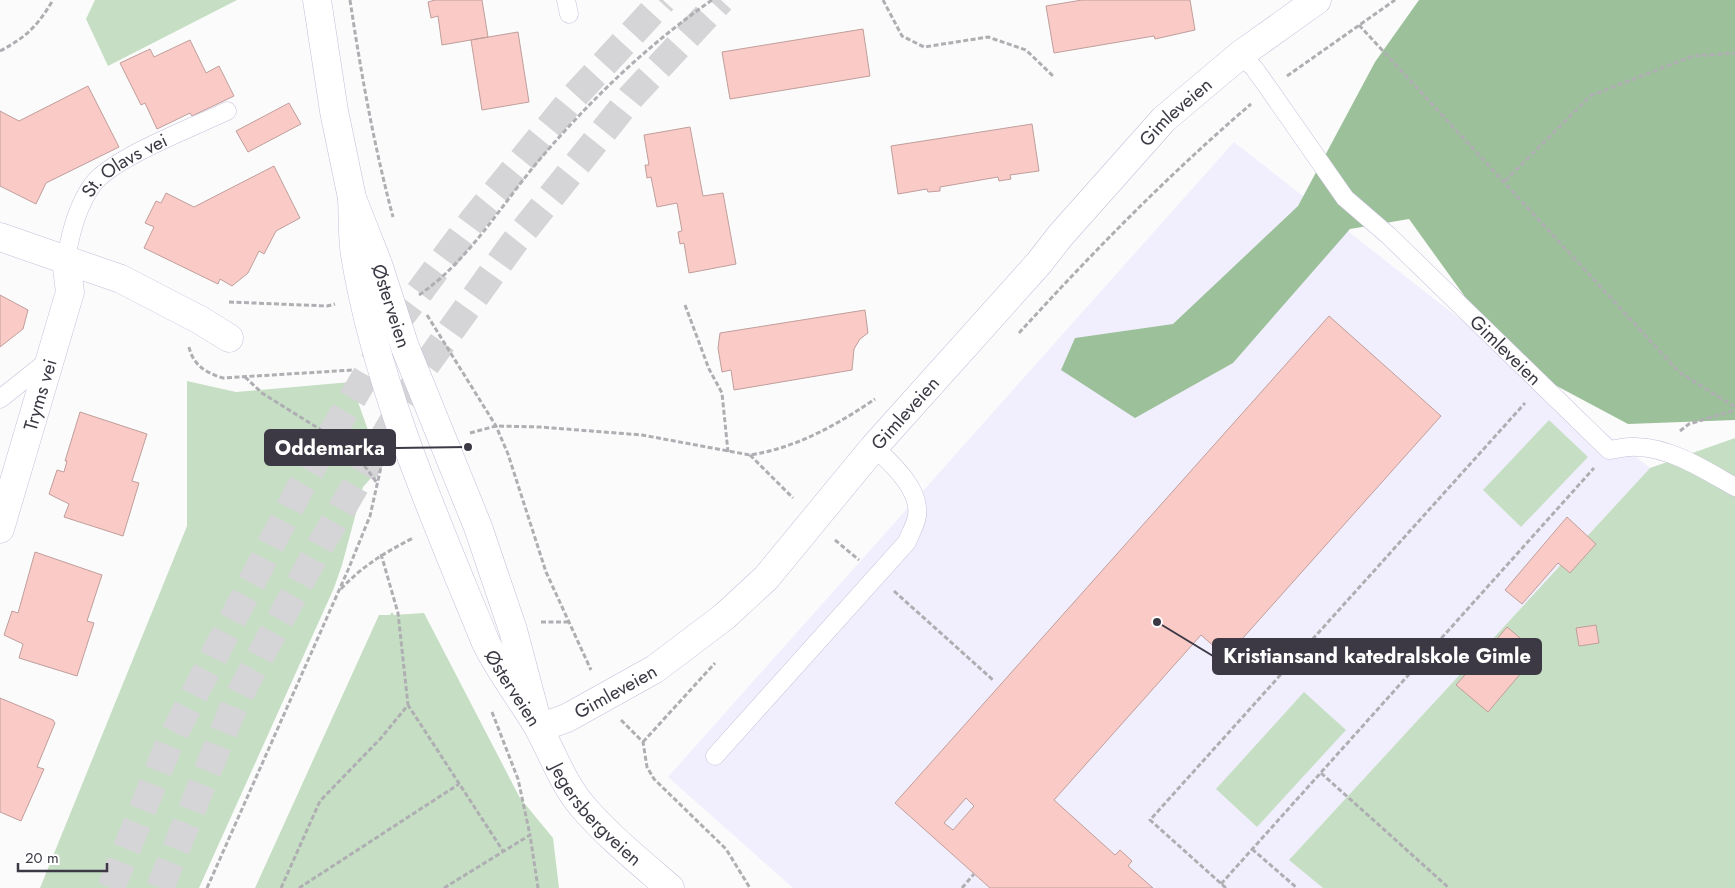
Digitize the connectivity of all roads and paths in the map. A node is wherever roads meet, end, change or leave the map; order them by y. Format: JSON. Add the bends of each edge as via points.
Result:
{"nodes":[{"id":1,"x":53,"y":0,"type":"edge"},
{"id":2,"x":317,"y":0,"type":"edge"},
{"id":3,"x":350,"y":0,"type":"edge"},
{"id":4,"x":712,"y":0,"type":"edge"},
{"id":5,"x":883,"y":0,"type":"edge"},
{"id":6,"x":1317,"y":0,"type":"edge"},
{"id":7,"x":1395,"y":0,"type":"edge"},
{"id":8,"x":1359,"y":25,"type":"junction"},
{"id":9,"x":0,"y":51,"type":"edge"},
{"id":10,"x":1735,"y":53,"type":"edge"},
{"id":11,"x":1240,"y":56,"type":"junction"},
{"id":12,"x":1054,"y":77,"type":"dead end"},
{"id":13,"x":1269,"y":89,"type":"junction"},
{"id":14,"x":227,"y":111,"type":"dead end"},
{"id":15,"x":1504,"y":181,"type":"junction"},
{"id":16,"x":352,"y":198,"type":"junction"},
{"id":17,"x":395,"y":224,"type":"dead end"},
{"id":18,"x":0,"y":237,"type":"edge"},
{"id":19,"x":66,"y":260,"type":"junction"},
{"id":20,"x":414,"y":290,"type":"dead end"},
{"id":21,"x":221,"y":301,"type":"dead end"},
{"id":22,"x":343,"y":303,"type":"dead end"},
{"id":23,"x":685,"y":305,"type":"dead end"},
{"id":24,"x":425,"y":312,"type":"dead end"},
{"id":25,"x":1018,"y":334,"type":"dead end"},
{"id":26,"x":230,"y":338,"type":"dead end"},
{"id":27,"x":50,"y":359,"type":"junction"},
{"id":28,"x":244,"y":377,"type":"dead end"},
{"id":29,"x":1542,"y":384,"type":"junction"},
{"id":30,"x":882,"y":395,"type":"dead end"},
{"id":31,"x":0,"y":399,"type":"edge"},
{"id":32,"x":1735,"y":408,"type":"edge"},
{"id":33,"x":496,"y":426,"type":"junction"},
{"id":34,"x":466,"y":434,"type":"dead end"},
{"id":35,"x":874,"y":447,"type":"junction"},
{"id":36,"x":1609,"y":450,"type":"junction"},
{"id":37,"x":1657,"y":450,"type":"junction"},
{"id":38,"x":728,"y":452,"type":"junction"},
{"id":39,"x":750,"y":454,"type":"junction"},
{"id":40,"x":381,"y":467,"type":"dead end"},
{"id":41,"x":378,"y":483,"type":"junction"},
{"id":42,"x":1735,"y":486,"type":"edge"},
{"id":43,"x":795,"y":500,"type":"dead end"},
{"id":44,"x":0,"y":529,"type":"edge"},
{"id":45,"x":829,"y":534,"type":"dead end"},
{"id":46,"x":413,"y":538,"type":"dead end"},
{"id":47,"x":834,"y":538,"type":"junction"},
{"id":48,"x":827,"y":546,"type":"dead end"},
{"id":49,"x":381,"y":554,"type":"junction"},
{"id":50,"x":877,"y":576,"type":"junction"},
{"id":51,"x":339,"y":591,"type":"junction"},
{"id":52,"x":532,"y":622,"type":"dead end"},
{"id":53,"x":568,"y":622,"type":"junction"},
{"id":54,"x":719,"y":658,"type":"dead end"},
{"id":55,"x":595,"y":678,"type":"dead end"},
{"id":56,"x":993,"y":680,"type":"dead end"},
{"id":57,"x":408,"y":705,"type":"junction"},
{"id":58,"x":617,"y":714,"type":"dead end"},
{"id":59,"x":538,"y":728,"type":"junction"},
{"id":60,"x":643,"y":742,"type":"junction"},
{"id":61,"x":715,"y":756,"type":"dead end"},
{"id":62,"x":1321,"y":772,"type":"junction"},
{"id":63,"x":459,"y":784,"type":"junction"},
{"id":64,"x":1252,"y":849,"type":"junction"},
{"id":65,"x":503,"y":851,"type":"junction"},
{"id":66,"x":974,"y":874,"type":"dead end"},
{"id":67,"x":1221,"y":884,"type":"junction"},
{"id":68,"x":207,"y":888,"type":"edge"},
{"id":69,"x":280,"y":888,"type":"edge"},
{"id":70,"x":299,"y":888,"type":"edge"},
{"id":71,"x":444,"y":888,"type":"edge"},
{"id":72,"x":538,"y":888,"type":"edge"},
{"id":73,"x":670,"y":888,"type":"edge"},
{"id":74,"x":750,"y":888,"type":"edge"},
{"id":75,"x":962,"y":888,"type":"edge"},
{"id":76,"x":1226,"y":888,"type":"edge"},
{"id":77,"x":1297,"y":888,"type":"edge"},
{"id":78,"x":1449,"y":888,"type":"edge"}],
"edges":[{"from":1,"to":9,"type":"path","via":[[40,22],[28,34]]},
{"from":2,"to":16,"type":"street","name":"Østerveien","via":[[334,111]]},
{"from":3,"to":17,"type":"path","via":[[360,70]]},
{"from":4,"to":20,"type":"path","via":[[657,41],[620,74],[536,164],[436,284],[417,297]]},
{"from":5,"to":12,"type":"path","via":[[902,36],[924,47],[988,37],[1026,50]]},
{"from":6,"to":11,"type":"street","name":"Gimleveien"},
{"from":7,"to":8,"type":"path"},
{"from":8,"to":13,"type":"path"},
{"from":8,"to":15,"type":"path"},
{"from":10,"to":15,"type":"path","via":[[1693,56],[1590,96]]},
{"from":11,"to":13,"type":"lane","name":"Gimleveien","via":[[1254,68]]},
{"from":11,"to":35,"type":"street","name":"Gimleveien","via":[[1164,119]]},
{"from":13,"to":25,"type":"path","via":[[1142,204]]},
{"from":13,"to":29,"type":"lane","name":"Gimleveien","via":[[1345,198],[1389,236]]},
{"from":14,"to":19,"type":"lane","name":"St. Olavs vei","via":[[124,160],[93,184],[75,218]]},
{"from":15,"to":32,"type":"path","via":[[1679,372]]},
{"from":16,"to":59,"type":"street","name":"Østerveien","via":[[406,347],[478,527],[513,630]]},
{"from":16,"to":59,"type":"street","name":"Østerveien","via":[[355,253],[368,313],[405,436],[486,643],[500,671]]},
{"from":18,"to":19,"type":"street"},
{"from":19,"to":26,"type":"street","via":[[121,279]]},
{"from":19,"to":27,"type":"street","name":"Tryms vei","via":[[70,292]]},
{"from":21,"to":22,"type":"path","via":[[327,306]]},
{"from":23,"to":38,"type":"path","via":[[709,369],[722,392]]},
{"from":24,"to":33,"type":"path"},
{"from":27,"to":31,"type":"lane"},
{"from":27,"to":44,"type":"street","name":"Tryms vei"},
{"from":28,"to":41,"type":"path","via":[[262,393],[353,450]]},
{"from":29,"to":36,"type":"lane","name":"Gimleveien"},
{"from":29,"to":67,"type":"path","via":[[1150,820]]},
{"from":30,"to":39,"type":"path","via":[[809,438]]},
{"from":32,"to":37,"type":"path","via":[[1689,424]]},
{"from":33,"to":34,"type":"path"},
{"from":33,"to":38,"type":"path","via":[[642,435]]},
{"from":33,"to":53,"type":"path","via":[[546,572]]},
{"from":35,"to":50,"type":"lane","via":[[912,490],[918,515],[907,542]]},
{"from":35,"to":59,"type":"street","name":"Gimleveien","via":[[766,578],[724,616],[656,669],[567,718]]},
{"from":36,"to":37,"type":"lane","via":[[1636,447]]},
{"from":36,"to":62,"type":"path"},
{"from":37,"to":42,"type":"lane","via":[[1686,460]]},
{"from":38,"to":39,"type":"path"},
{"from":39,"to":43,"type":"path"},
{"from":40,"to":41,"type":"path"},
{"from":41,"to":51,"type":"path","via":[[370,516]]},
{"from":45,"to":47,"type":"path"},
{"from":46,"to":49,"type":"path"},
{"from":47,"to":48,"type":"path"},
{"from":47,"to":50,"type":"path"},
{"from":49,"to":51,"type":"path"},
{"from":49,"to":57,"type":"path","via":[[398,612]]},
{"from":50,"to":56,"type":"path"},
{"from":50,"to":61,"type":"lane"},
{"from":51,"to":68,"type":"path"},
{"from":52,"to":53,"type":"path"},
{"from":53,"to":55,"type":"path"},
{"from":54,"to":60,"type":"path"},
{"from":57,"to":63,"type":"path"},
{"from":57,"to":69,"type":"path","via":[[320,801]]},
{"from":58,"to":60,"type":"path"},
{"from":59,"to":73,"type":"street","name":"Jegersbergveien","via":[[582,806]]},
{"from":60,"to":74,"type":"path","via":[[647,767],[654,779],[726,849]]},
{"from":62,"to":64,"type":"path"},
{"from":62,"to":78,"type":"path"},
{"from":63,"to":65,"type":"path"},
{"from":63,"to":70,"type":"path"},
{"from":64,"to":67,"type":"path"},
{"from":64,"to":77,"type":"path"},
{"from":65,"to":71,"type":"path"},
{"from":65,"to":72,"type":"path","via":[[530,834]]},
{"from":66,"to":75,"type":"path"},
{"from":67,"to":76,"type":"path"}]}
